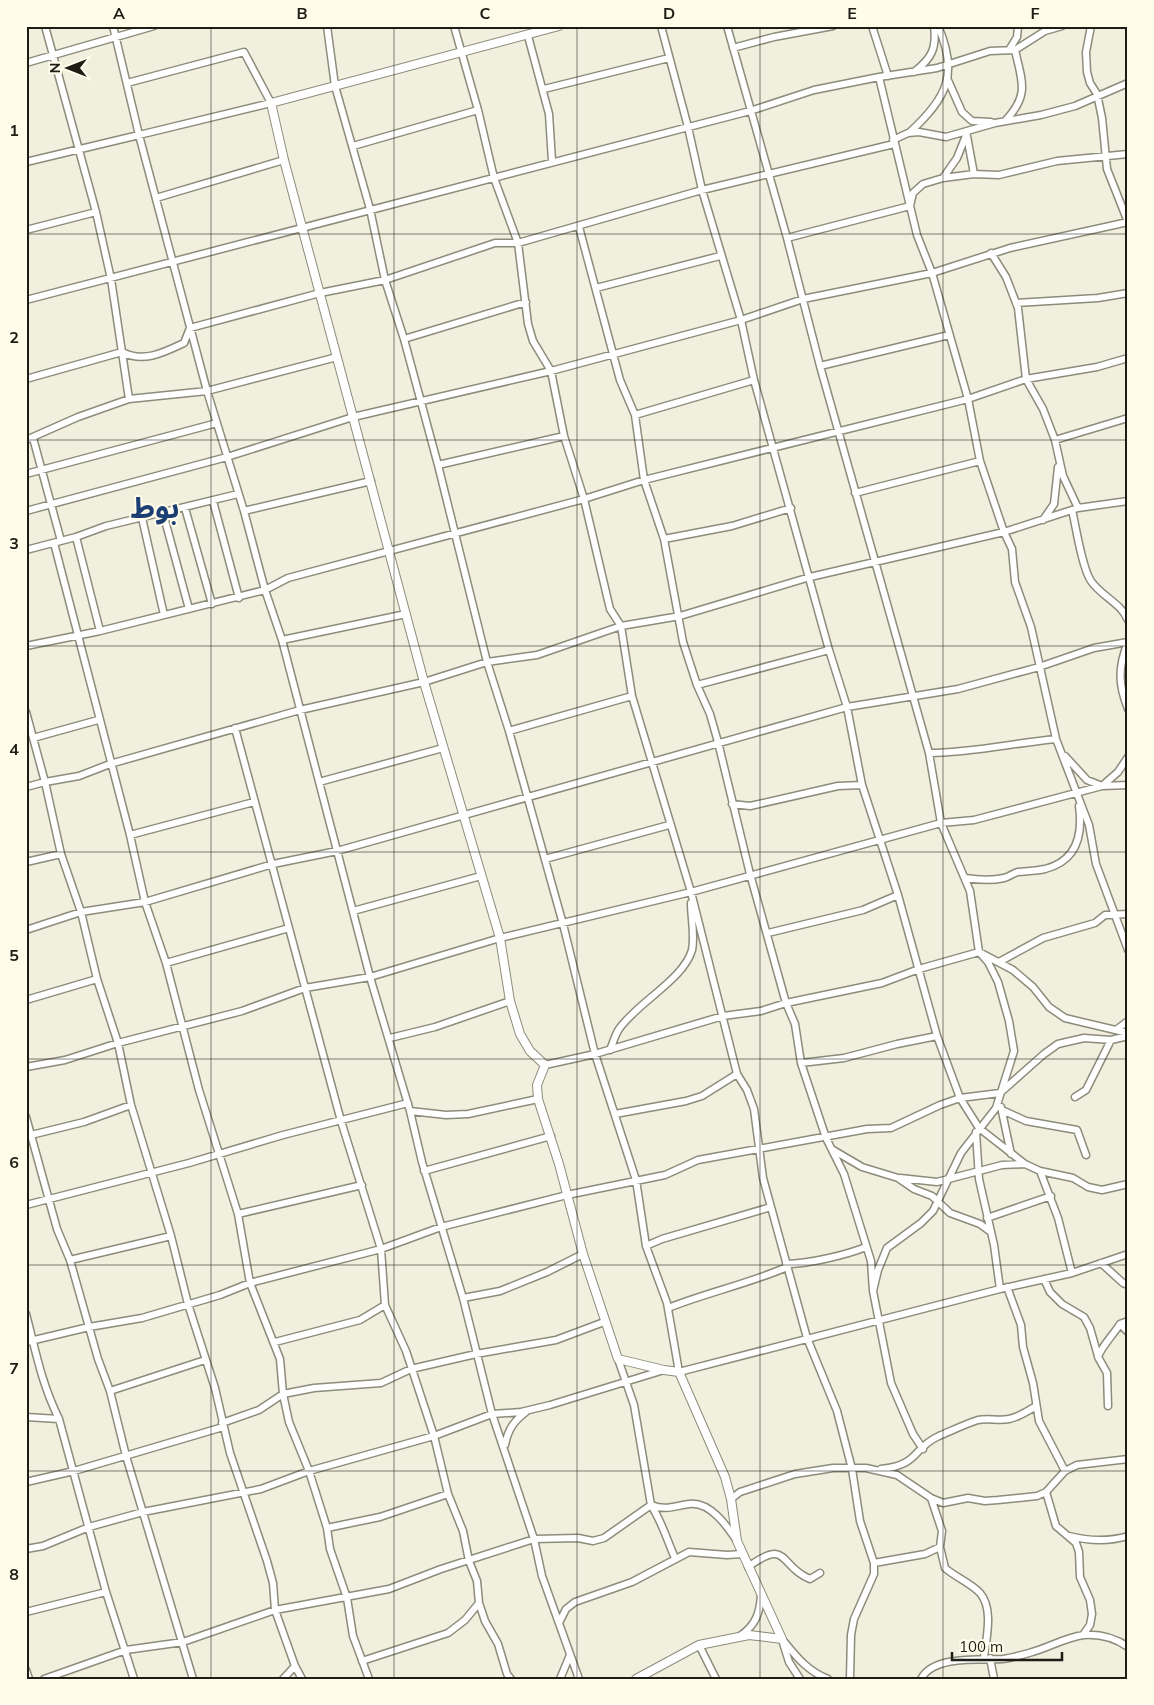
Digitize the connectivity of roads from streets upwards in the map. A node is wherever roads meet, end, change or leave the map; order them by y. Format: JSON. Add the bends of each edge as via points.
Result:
{"nodes":[{"id":1,"x":45,"y":26,"type":"edge"},
{"id":2,"x":113,"y":26,"type":"edge"},
{"id":3,"x":154,"y":26,"type":"edge"},
{"id":4,"x":327,"y":26,"type":"edge"},
{"id":5,"x":454,"y":26,"type":"edge"},
{"id":6,"x":559,"y":26,"type":"edge"},
{"id":7,"x":660,"y":26,"type":"edge"},
{"id":8,"x":727,"y":26,"type":"edge"},
{"id":9,"x":819,"y":26,"type":"edge"},
{"id":10,"x":833,"y":26,"type":"edge"},
{"id":11,"x":872,"y":26,"type":"edge"},
{"id":12,"x":934,"y":26,"type":"edge"},
{"id":13,"x":938,"y":26,"type":"edge"},
{"id":14,"x":1018,"y":26,"type":"edge"},
{"id":15,"x":1062,"y":26,"type":"edge"},
{"id":16,"x":1091,"y":26,"type":"edge"},
{"id":17,"x":812,"y":31,"type":"junction"},
{"id":18,"x":528,"y":36,"type":"junction"},
{"id":19,"x":116,"y":39,"type":"junction"},
{"id":20,"x":733,"y":48,"type":"junction"},
{"id":21,"x":1012,"y":50,"type":"junction"},
{"id":22,"x":461,"y":51,"type":"junction"},
{"id":23,"x":53,"y":57,"type":"junction"},
{"id":24,"x":669,"y":58,"type":"junction"},
{"id":25,"x":26,"y":63,"type":"edge"},
{"id":26,"x":950,"y":64,"type":"junction"},
{"id":27,"x":913,"y":72,"type":"junction"},
{"id":28,"x":888,"y":76,"type":"junction"},
{"id":29,"x":879,"y":77,"type":"junction"},
{"id":30,"x":947,"y":78,"type":"junction"},
{"id":31,"x":127,"y":83,"type":"junction"},
{"id":32,"x":1128,"y":83,"type":"edge"},
{"id":33,"x":335,"y":86,"type":"junction"},
{"id":34,"x":544,"y":89,"type":"junction"},
{"id":35,"x":1097,"y":94,"type":"junction"},
{"id":36,"x":271,"y":103,"type":"junction"},
{"id":37,"x":478,"y":110,"type":"junction"},
{"id":38,"x":750,"y":111,"type":"junction"},
{"id":39,"x":1005,"y":121,"type":"junction"},
{"id":40,"x":995,"y":122,"type":"junction"},
{"id":41,"x":688,"y":127,"type":"junction"},
{"id":42,"x":967,"y":132,"type":"junction"},
{"id":43,"x":910,"y":133,"type":"junction"},
{"id":44,"x":139,"y":135,"type":"junction"},
{"id":45,"x":894,"y":142,"type":"junction"},
{"id":46,"x":353,"y":146,"type":"junction"},
{"id":47,"x":77,"y":149,"type":"junction"},
{"id":48,"x":1128,"y":154,"type":"edge"},
{"id":49,"x":1106,"y":155,"type":"junction"},
{"id":50,"x":284,"y":160,"type":"junction"},
{"id":51,"x":552,"y":161,"type":"junction"},
{"id":52,"x":26,"y":162,"type":"edge"},
{"id":53,"x":769,"y":173,"type":"junction"},
{"id":54,"x":974,"y":174,"type":"junction"},
{"id":55,"x":494,"y":178,"type":"junction"},
{"id":56,"x":943,"y":178,"type":"junction"},
{"id":57,"x":702,"y":190,"type":"junction"},
{"id":58,"x":156,"y":198,"type":"junction"},
{"id":59,"x":910,"y":206,"type":"junction"},
{"id":60,"x":370,"y":209,"type":"junction"},
{"id":61,"x":96,"y":212,"type":"junction"},
{"id":62,"x":1128,"y":222,"type":"edge"},
{"id":63,"x":302,"y":227,"type":"junction"},
{"id":64,"x":579,"y":227,"type":"junction"},
{"id":65,"x":26,"y":230,"type":"edge"},
{"id":66,"x":787,"y":238,"type":"junction"},
{"id":67,"x":518,"y":243,"type":"junction"},
{"id":68,"x":991,"y":253,"type":"junction"},
{"id":69,"x":720,"y":256,"type":"junction"},
{"id":70,"x":171,"y":261,"type":"junction"},
{"id":71,"x":932,"y":273,"type":"junction"},
{"id":72,"x":111,"y":279,"type":"junction"},
{"id":73,"x":385,"y":280,"type":"junction"},
{"id":74,"x":596,"y":288,"type":"junction"},
{"id":75,"x":1128,"y":292,"type":"edge"},
{"id":76,"x":320,"y":293,"type":"junction"},
{"id":77,"x":803,"y":299,"type":"junction"},
{"id":78,"x":26,"y":300,"type":"edge"},
{"id":79,"x":526,"y":302,"type":"junction"},
{"id":80,"x":1016,"y":303,"type":"junction"},
{"id":81,"x":741,"y":320,"type":"junction"},
{"id":82,"x":190,"y":328,"type":"junction"},
{"id":83,"x":949,"y":335,"type":"junction"},
{"id":84,"x":404,"y":340,"type":"junction"},
{"id":85,"x":122,"y":352,"type":"junction"},
{"id":86,"x":613,"y":353,"type":"junction"},
{"id":87,"x":337,"y":357,"type":"junction"},
{"id":88,"x":1128,"y":358,"type":"edge"},
{"id":89,"x":820,"y":366,"type":"junction"},
{"id":90,"x":551,"y":371,"type":"junction"},
{"id":91,"x":26,"y":379,"type":"edge"},
{"id":92,"x":1026,"y":379,"type":"junction"},
{"id":93,"x":754,"y":380,"type":"junction"},
{"id":94,"x":207,"y":391,"type":"junction"},
{"id":95,"x":129,"y":399,"type":"junction"},
{"id":96,"x":968,"y":399,"type":"junction"},
{"id":97,"x":420,"y":400,"type":"junction"},
{"id":98,"x":635,"y":415,"type":"junction"},
{"id":99,"x":353,"y":417,"type":"junction"},
{"id":100,"x":1128,"y":418,"type":"edge"},
{"id":101,"x":217,"y":423,"type":"junction"},
{"id":102,"x":839,"y":431,"type":"junction"},
{"id":103,"x":564,"y":436,"type":"junction"},
{"id":104,"x":30,"y":439,"type":"edge"},
{"id":105,"x":1055,"y":440,"type":"junction"},
{"id":106,"x":773,"y":447,"type":"junction"},
{"id":107,"x":227,"y":457,"type":"junction"},
{"id":108,"x":1059,"y":457,"type":"junction"},
{"id":109,"x":980,"y":460,"type":"junction"},
{"id":110,"x":438,"y":465,"type":"junction"},
{"id":111,"x":42,"y":471,"type":"junction"},
{"id":112,"x":26,"y":474,"type":"edge"},
{"id":113,"x":644,"y":480,"type":"junction"},
{"id":114,"x":371,"y":482,"type":"junction"},
{"id":115,"x":855,"y":493,"type":"junction"},
{"id":116,"x":238,"y":494,"type":"junction"},
{"id":117,"x":584,"y":499,"type":"junction"},
{"id":118,"x":212,"y":501,"type":"junction"},
{"id":119,"x":1128,"y":501,"type":"edge"},
{"id":120,"x":50,"y":505,"type":"junction"},
{"id":121,"x":185,"y":508,"type":"junction"},
{"id":122,"x":791,"y":508,"type":"junction"},
{"id":123,"x":1075,"y":509,"type":"junction"},
{"id":124,"x":26,"y":511,"type":"edge"},
{"id":125,"x":244,"y":511,"type":"junction"},
{"id":126,"x":163,"y":513,"type":"junction"},
{"id":127,"x":142,"y":518,"type":"junction"},
{"id":128,"x":1042,"y":520,"type":"junction"},
{"id":129,"x":455,"y":532,"type":"junction"},
{"id":130,"x":1004,"y":532,"type":"junction"},
{"id":131,"x":76,"y":537,"type":"junction"},
{"id":132,"x":664,"y":539,"type":"junction"},
{"id":133,"x":61,"y":541,"type":"junction"},
{"id":134,"x":54,"y":543,"type":"junction"},
{"id":135,"x":26,"y":550,"type":"edge"},
{"id":136,"x":389,"y":550,"type":"junction"},
{"id":137,"x":874,"y":563,"type":"junction"},
{"id":138,"x":810,"y":577,"type":"junction"},
{"id":139,"x":265,"y":590,"type":"junction"},
{"id":140,"x":239,"y":598,"type":"junction"},
{"id":141,"x":212,"y":604,"type":"junction"},
{"id":142,"x":189,"y":609,"type":"junction"},
{"id":143,"x":406,"y":614,"type":"junction"},
{"id":144,"x":164,"y":615,"type":"junction"},
{"id":145,"x":680,"y":616,"type":"junction"},
{"id":146,"x":1127,"y":618,"type":"edge"},
{"id":147,"x":620,"y":626,"type":"junction"},
{"id":148,"x":100,"y":631,"type":"junction"},
{"id":149,"x":77,"y":636,"type":"junction"},
{"id":150,"x":282,"y":640,"type":"junction"},
{"id":151,"x":1128,"y":642,"type":"edge"},
{"id":152,"x":26,"y":646,"type":"edge"},
{"id":153,"x":828,"y":650,"type":"junction"},
{"id":154,"x":486,"y":662,"type":"junction"},
{"id":155,"x":1039,"y":667,"type":"junction"},
{"id":156,"x":424,"y":682,"type":"junction"},
{"id":157,"x":697,"y":684,"type":"junction"},
{"id":158,"x":632,"y":696,"type":"junction"},
{"id":159,"x":911,"y":696,"type":"junction"},
{"id":160,"x":847,"y":707,"type":"junction"},
{"id":161,"x":1128,"y":709,"type":"edge"},
{"id":162,"x":300,"y":710,"type":"junction"},
{"id":163,"x":26,"y":712,"type":"edge"},
{"id":164,"x":98,"y":720,"type":"junction"},
{"id":165,"x":235,"y":728,"type":"junction"},
{"id":166,"x":509,"y":730,"type":"junction"},
{"id":167,"x":33,"y":738,"type":"junction"},
{"id":168,"x":1056,"y":739,"type":"junction"},
{"id":169,"x":718,"y":742,"type":"junction"},
{"id":170,"x":443,"y":748,"type":"junction"},
{"id":171,"x":1061,"y":752,"type":"junction"},
{"id":172,"x":929,"y":753,"type":"junction"},
{"id":173,"x":1128,"y":757,"type":"edge"},
{"id":174,"x":653,"y":760,"type":"junction"},
{"id":175,"x":110,"y":764,"type":"junction"},
{"id":176,"x":45,"y":782,"type":"junction"},
{"id":177,"x":319,"y":782,"type":"junction"},
{"id":178,"x":862,"y":785,"type":"junction"},
{"id":179,"x":1128,"y":785,"type":"edge"},
{"id":180,"x":1102,"y":786,"type":"junction"},
{"id":181,"x":26,"y":787,"type":"edge"},
{"id":182,"x":1078,"y":794,"type":"junction"},
{"id":183,"x":526,"y":796,"type":"junction"},
{"id":184,"x":254,"y":802,"type":"junction"},
{"id":185,"x":732,"y":804,"type":"junction"},
{"id":186,"x":462,"y":816,"type":"junction"},
{"id":187,"x":941,"y":823,"type":"junction"},
{"id":188,"x":670,"y":824,"type":"junction"},
{"id":189,"x":130,"y":835,"type":"junction"},
{"id":190,"x":881,"y":840,"type":"junction"},
{"id":191,"x":337,"y":851,"type":"junction"},
{"id":192,"x":61,"y":854,"type":"junction"},
{"id":193,"x":544,"y":859,"type":"junction"},
{"id":194,"x":26,"y":862,"type":"edge"},
{"id":195,"x":273,"y":864,"type":"junction"},
{"id":196,"x":750,"y":874,"type":"junction"},
{"id":197,"x":481,"y":876,"type":"junction"},
{"id":198,"x":965,"y":878,"type":"junction"},
{"id":199,"x":691,"y":892,"type":"junction"},
{"id":200,"x":898,"y":895,"type":"junction"},
{"id":201,"x":145,"y":902,"type":"junction"},
{"id":202,"x":353,"y":911,"type":"junction"},
{"id":203,"x":81,"y":912,"type":"junction"},
{"id":204,"x":1113,"y":914,"type":"junction"},
{"id":205,"x":1128,"y":914,"type":"edge"},
{"id":206,"x":563,"y":924,"type":"junction"},
{"id":207,"x":289,"y":928,"type":"junction"},
{"id":208,"x":26,"y":930,"type":"edge"},
{"id":209,"x":768,"y":934,"type":"junction"},
{"id":210,"x":500,"y":938,"type":"junction"},
{"id":211,"x":1128,"y":950,"type":"edge"},
{"id":212,"x":979,"y":952,"type":"junction"},
{"id":213,"x":999,"y":962,"type":"junction"},
{"id":214,"x":166,"y":963,"type":"junction"},
{"id":215,"x":919,"y":969,"type":"junction"},
{"id":216,"x":370,"y":977,"type":"junction"},
{"id":217,"x":97,"y":979,"type":"junction"},
{"id":218,"x":305,"y":988,"type":"junction"},
{"id":219,"x":26,"y":1000,"type":"edge"},
{"id":220,"x":510,"y":1001,"type":"junction"},
{"id":221,"x":786,"y":1003,"type":"junction"},
{"id":222,"x":724,"y":1016,"type":"junction"},
{"id":223,"x":1128,"y":1021,"type":"edge"},
{"id":224,"x":183,"y":1027,"type":"junction"},
{"id":225,"x":1116,"y":1030,"type":"junction"},
{"id":226,"x":1128,"y":1034,"type":"edge"},
{"id":227,"x":937,"y":1036,"type":"junction"},
{"id":228,"x":390,"y":1038,"type":"junction"},
{"id":229,"x":1111,"y":1040,"type":"junction"},
{"id":230,"x":118,"y":1043,"type":"junction"},
{"id":231,"x":610,"y":1050,"type":"junction"},
{"id":232,"x":595,"y":1054,"type":"junction"},
{"id":233,"x":801,"y":1063,"type":"junction"},
{"id":234,"x":546,"y":1065,"type":"junction"},
{"id":235,"x":26,"y":1067,"type":"edge"},
{"id":236,"x":737,"y":1074,"type":"junction"},
{"id":237,"x":1000,"y":1094,"type":"junction"},
{"id":238,"x":1075,"y":1097,"type":"dead end"},
{"id":239,"x":960,"y":1098,"type":"junction"},
{"id":240,"x":538,"y":1099,"type":"junction"},
{"id":241,"x":408,"y":1103,"type":"junction"},
{"id":242,"x":131,"y":1105,"type":"junction"},
{"id":243,"x":1002,"y":1110,"type":"junction"},
{"id":244,"x":410,"y":1111,"type":"junction"},
{"id":245,"x":614,"y":1114,"type":"junction"},
{"id":246,"x":26,"y":1117,"type":"edge"},
{"id":247,"x":341,"y":1121,"type":"junction"},
{"id":248,"x":978,"y":1130,"type":"junction"},
{"id":249,"x":31,"y":1135,"type":"junction"},
{"id":250,"x":551,"y":1136,"type":"junction"},
{"id":251,"x":826,"y":1138,"type":"junction"},
{"id":252,"x":759,"y":1148,"type":"junction"},
{"id":253,"x":832,"y":1149,"type":"junction"},
{"id":254,"x":219,"y":1153,"type":"junction"},
{"id":255,"x":1011,"y":1154,"type":"junction"},
{"id":256,"x":1086,"y":1155,"type":"dead end"},
{"id":257,"x":1025,"y":1164,"type":"junction"},
{"id":258,"x":424,"y":1171,"type":"junction"},
{"id":259,"x":978,"y":1171,"type":"junction"},
{"id":260,"x":1040,"y":1171,"type":"junction"},
{"id":261,"x":152,"y":1172,"type":"junction"},
{"id":262,"x":898,"y":1178,"type":"junction"},
{"id":263,"x":636,"y":1180,"type":"junction"},
{"id":264,"x":947,"y":1180,"type":"junction"},
{"id":265,"x":1128,"y":1184,"type":"edge"},
{"id":266,"x":362,"y":1185,"type":"junction"},
{"id":267,"x":567,"y":1195,"type":"junction"},
{"id":268,"x":1051,"y":1196,"type":"junction"},
{"id":269,"x":48,"y":1199,"type":"junction"},
{"id":270,"x":938,"y":1201,"type":"junction"},
{"id":271,"x":26,"y":1205,"type":"edge"},
{"id":272,"x":772,"y":1207,"type":"junction"},
{"id":273,"x":238,"y":1214,"type":"junction"},
{"id":274,"x":987,"y":1218,"type":"junction"},
{"id":275,"x":441,"y":1227,"type":"junction"},
{"id":276,"x":991,"y":1232,"type":"junction"},
{"id":277,"x":170,"y":1236,"type":"junction"},
{"id":278,"x":646,"y":1246,"type":"junction"},
{"id":279,"x":866,"y":1247,"type":"junction"},
{"id":280,"x":381,"y":1249,"type":"junction"},
{"id":281,"x":583,"y":1254,"type":"junction"},
{"id":282,"x":1128,"y":1254,"type":"edge"},
{"id":283,"x":70,"y":1260,"type":"junction"},
{"id":284,"x":1102,"y":1263,"type":"junction"},
{"id":285,"x":787,"y":1266,"type":"junction"},
{"id":286,"x":1072,"y":1273,"type":"junction"},
{"id":287,"x":1044,"y":1279,"type":"junction"},
{"id":288,"x":250,"y":1283,"type":"junction"},
{"id":289,"x":1128,"y":1285,"type":"edge"},
{"id":290,"x":1007,"y":1288,"type":"junction"},
{"id":291,"x":1000,"y":1289,"type":"junction"},
{"id":292,"x":874,"y":1291,"type":"junction"},
{"id":293,"x":463,"y":1298,"type":"junction"},
{"id":294,"x":188,"y":1304,"type":"junction"},
{"id":295,"x":385,"y":1305,"type":"junction"},
{"id":296,"x":668,"y":1308,"type":"junction"},
{"id":297,"x":26,"y":1314,"type":"edge"},
{"id":298,"x":879,"y":1320,"type":"junction"},
{"id":299,"x":1128,"y":1321,"type":"edge"},
{"id":300,"x":604,"y":1322,"type":"junction"},
{"id":301,"x":1120,"y":1324,"type":"junction"},
{"id":302,"x":89,"y":1327,"type":"junction"},
{"id":303,"x":1128,"y":1332,"type":"edge"},
{"id":304,"x":807,"y":1338,"type":"junction"},
{"id":305,"x":29,"y":1341,"type":"edge"},
{"id":306,"x":275,"y":1342,"type":"junction"},
{"id":307,"x":476,"y":1354,"type":"junction"},
{"id":308,"x":1098,"y":1357,"type":"junction"},
{"id":309,"x":618,"y":1359,"type":"junction"},
{"id":310,"x":205,"y":1360,"type":"junction"},
{"id":311,"x":410,"y":1370,"type":"junction"},
{"id":312,"x":664,"y":1370,"type":"junction"},
{"id":313,"x":679,"y":1372,"type":"junction"},
{"id":314,"x":625,"y":1383,"type":"junction"},
{"id":315,"x":110,"y":1391,"type":"junction"},
{"id":316,"x":283,"y":1394,"type":"junction"},
{"id":317,"x":1036,"y":1406,"type":"junction"},
{"id":318,"x":1108,"y":1406,"type":"dead end"},
{"id":319,"x":529,"y":1410,"type":"junction"},
{"id":320,"x":492,"y":1414,"type":"junction"},
{"id":321,"x":26,"y":1417,"type":"edge"},
{"id":322,"x":59,"y":1419,"type":"junction"},
{"id":323,"x":223,"y":1424,"type":"junction"},
{"id":324,"x":434,"y":1436,"type":"junction"},
{"id":325,"x":504,"y":1446,"type":"junction"},
{"id":326,"x":923,"y":1448,"type":"junction"},
{"id":327,"x":126,"y":1456,"type":"junction"},
{"id":328,"x":1128,"y":1460,"type":"edge"},
{"id":329,"x":852,"y":1469,"type":"junction"},
{"id":330,"x":877,"y":1470,"type":"junction"},
{"id":331,"x":74,"y":1471,"type":"junction"},
{"id":332,"x":309,"y":1471,"type":"junction"},
{"id":333,"x":1065,"y":1471,"type":"junction"},
{"id":334,"x":26,"y":1482,"type":"edge"},
{"id":335,"x":244,"y":1491,"type":"junction"},
{"id":336,"x":1046,"y":1492,"type":"junction"},
{"id":337,"x":448,"y":1494,"type":"junction"},
{"id":338,"x":931,"y":1498,"type":"junction"},
{"id":339,"x":731,"y":1499,"type":"junction"},
{"id":340,"x":651,"y":1505,"type":"junction"},
{"id":341,"x":143,"y":1512,"type":"junction"},
{"id":342,"x":88,"y":1527,"type":"junction"},
{"id":343,"x":327,"y":1528,"type":"junction"},
{"id":344,"x":1065,"y":1535,"type":"junction"},
{"id":345,"x":1128,"y":1536,"type":"edge"},
{"id":346,"x":534,"y":1539,"type":"junction"},
{"id":347,"x":736,"y":1541,"type":"junction"},
{"id":348,"x":940,"y":1547,"type":"junction"},
{"id":349,"x":26,"y":1549,"type":"edge"},
{"id":350,"x":742,"y":1554,"type":"junction"},
{"id":351,"x":675,"y":1558,"type":"junction"},
{"id":352,"x":469,"y":1561,"type":"junction"},
{"id":353,"x":874,"y":1563,"type":"junction"},
{"id":354,"x":748,"y":1567,"type":"junction"},
{"id":355,"x":820,"y":1573,"type":"dead end"},
{"id":356,"x":106,"y":1592,"type":"junction"},
{"id":357,"x":761,"y":1594,"type":"junction"},
{"id":358,"x":347,"y":1598,"type":"junction"},
{"id":359,"x":479,"y":1603,"type":"junction"},
{"id":360,"x":275,"y":1610,"type":"junction"},
{"id":361,"x":26,"y":1612,"type":"edge"},
{"id":362,"x":560,"y":1621,"type":"junction"},
{"id":363,"x":1083,"y":1635,"type":"junction"},
{"id":364,"x":739,"y":1637,"type":"junction"},
{"id":365,"x":782,"y":1639,"type":"junction"},
{"id":366,"x":184,"y":1642,"type":"junction"},
{"id":367,"x":699,"y":1645,"type":"junction"},
{"id":368,"x":1127,"y":1646,"type":"edge"},
{"id":369,"x":126,"y":1650,"type":"junction"},
{"id":370,"x":570,"y":1654,"type":"junction"},
{"id":371,"x":987,"y":1658,"type":"junction"},
{"id":372,"x":362,"y":1661,"type":"junction"},
{"id":373,"x":295,"y":1666,"type":"junction"},
{"id":374,"x":26,"y":1670,"type":"edge"},
{"id":375,"x":29,"y":1679,"type":"edge"},
{"id":376,"x":44,"y":1679,"type":"edge"},
{"id":377,"x":134,"y":1679,"type":"edge"},
{"id":378,"x":193,"y":1679,"type":"edge"},
{"id":379,"x":283,"y":1679,"type":"edge"},
{"id":380,"x":302,"y":1679,"type":"edge"},
{"id":381,"x":369,"y":1679,"type":"edge"},
{"id":382,"x":511,"y":1679,"type":"edge"},
{"id":383,"x":560,"y":1679,"type":"edge"},
{"id":384,"x":579,"y":1679,"type":"edge"},
{"id":385,"x":636,"y":1679,"type":"edge"},
{"id":386,"x":716,"y":1679,"type":"edge"},
{"id":387,"x":800,"y":1679,"type":"edge"},
{"id":388,"x":828,"y":1679,"type":"edge"},
{"id":389,"x":850,"y":1679,"type":"edge"},
{"id":390,"x":921,"y":1679,"type":"edge"},
{"id":391,"x":994,"y":1679,"type":"edge"}],
"edges":[{"from":1,"to":23,"type":"street"},
{"from":2,"to":19,"type":"street"},
{"from":3,"to":19,"type":"street"},
{"from":4,"to":33,"type":"street"},
{"from":5,"to":22,"type":"street"},
{"from":6,"to":18,"type":"street"},
{"from":7,"to":24,"type":"street"},
{"from":8,"to":20,"type":"street"},
{"from":9,"to":17,"type":"street"},
{"from":10,"to":17,"type":"street"},
{"from":11,"to":28,"type":"street"},
{"from":12,"to":27,"type":"street","via":[[933,49],[928,61]]},
{"from":13,"to":26,"type":"street"},
{"from":14,"to":21,"type":"street"},
{"from":15,"to":21,"type":"street","via":[[1044,31]]},
{"from":16,"to":35,"type":"street","via":[[1086,52],[1090,83]]},
{"from":17,"to":20,"type":"street"},
{"from":18,"to":22,"type":"street"},
{"from":18,"to":34,"type":"street"},
{"from":19,"to":23,"type":"street"},
{"from":19,"to":31,"type":"street"},
{"from":20,"to":38,"type":"street"},
{"from":21,"to":26,"type":"street","via":[[990,51]]},
{"from":21,"to":39,"type":"street","via":[[1021,80],[1022,97]]},
{"from":22,"to":33,"type":"street"},
{"from":22,"to":37,"type":"street"},
{"from":23,"to":25,"type":"street"},
{"from":23,"to":47,"type":"street"},
{"from":24,"to":34,"type":"street"},
{"from":24,"to":41,"type":"street"},
{"from":26,"to":27,"type":"street"},
{"from":26,"to":30,"type":"street"},
{"from":27,"to":28,"type":"street"},
{"from":28,"to":29,"type":"street"},
{"from":29,"to":38,"type":"street","via":[[814,90]]},
{"from":29,"to":45,"type":"street"},
{"from":30,"to":40,"type":"street","via":[[962,112],[972,121]]},
{"from":30,"to":43,"type":"street","via":[[937,104]]},
{"from":31,"to":36,"type":"street","via":[[244,52]]},
{"from":31,"to":44,"type":"street"},
{"from":32,"to":35,"type":"street"},
{"from":33,"to":36,"type":"street"},
{"from":33,"to":46,"type":"street"},
{"from":34,"to":51,"type":"street","via":[[552,137]]},
{"from":35,"to":39,"type":"street","via":[[1075,106]]},
{"from":35,"to":49,"type":"street"},
{"from":36,"to":44,"type":"street"},
{"from":36,"to":50,"type":"street"},
{"from":37,"to":46,"type":"street"},
{"from":37,"to":55,"type":"street"},
{"from":38,"to":41,"type":"street"},
{"from":38,"to":53,"type":"street"},
{"from":39,"to":40,"type":"street"},
{"from":40,"to":42,"type":"street"},
{"from":41,"to":51,"type":"street"},
{"from":41,"to":57,"type":"street"},
{"from":42,"to":43,"type":"street","via":[[946,137]]},
{"from":42,"to":54,"type":"street"},
{"from":42,"to":56,"type":"street","via":[[957,158]]},
{"from":43,"to":45,"type":"street"},
{"from":44,"to":47,"type":"street"},
{"from":44,"to":58,"type":"street"},
{"from":45,"to":53,"type":"street"},
{"from":45,"to":59,"type":"street"},
{"from":46,"to":60,"type":"street"},
{"from":47,"to":52,"type":"street"},
{"from":47,"to":61,"type":"street"},
{"from":48,"to":49,"type":"street"},
{"from":49,"to":54,"type":"street","via":[[1057,161],[999,175]]},
{"from":49,"to":62,"type":"street","via":[[1112,185]]},
{"from":50,"to":58,"type":"street"},
{"from":50,"to":63,"type":"street"},
{"from":51,"to":55,"type":"street"},
{"from":53,"to":57,"type":"street"},
{"from":53,"to":66,"type":"street"},
{"from":54,"to":56,"type":"street"},
{"from":55,"to":60,"type":"street"},
{"from":55,"to":67,"type":"street"},
{"from":56,"to":59,"type":"street","via":[[923,184],[913,193]]},
{"from":57,"to":64,"type":"street"},
{"from":57,"to":69,"type":"street"},
{"from":58,"to":70,"type":"street"},
{"from":59,"to":66,"type":"street"},
{"from":59,"to":71,"type":"street"},
{"from":60,"to":63,"type":"street"},
{"from":60,"to":73,"type":"street"},
{"from":61,"to":65,"type":"street"},
{"from":61,"to":72,"type":"street"},
{"from":62,"to":68,"type":"street"},
{"from":63,"to":70,"type":"street"},
{"from":63,"to":76,"type":"street"},
{"from":64,"to":67,"type":"street"},
{"from":64,"to":74,"type":"street"},
{"from":66,"to":77,"type":"street"},
{"from":67,"to":73,"type":"street","via":[[495,243]]},
{"from":67,"to":79,"type":"street"},
{"from":68,"to":71,"type":"street"},
{"from":68,"to":80,"type":"street","via":[[1006,277]]},
{"from":69,"to":74,"type":"street"},
{"from":69,"to":81,"type":"street"},
{"from":70,"to":72,"type":"street"},
{"from":70,"to":82,"type":"street"},
{"from":71,"to":77,"type":"street"},
{"from":71,"to":83,"type":"street"},
{"from":72,"to":78,"type":"street"},
{"from":72,"to":85,"type":"street"},
{"from":73,"to":76,"type":"street"},
{"from":73,"to":84,"type":"street"},
{"from":74,"to":86,"type":"street"},
{"from":75,"to":80,"type":"street","via":[[1098,298]]},
{"from":76,"to":82,"type":"street"},
{"from":76,"to":87,"type":"street"},
{"from":77,"to":81,"type":"street"},
{"from":77,"to":89,"type":"street"},
{"from":79,"to":84,"type":"street"},
{"from":79,"to":90,"type":"street","via":[[533,340]]},
{"from":80,"to":92,"type":"street"},
{"from":81,"to":86,"type":"street"},
{"from":81,"to":93,"type":"street"},
{"from":82,"to":85,"type":"street","via":[[184,343],[174,348],[147,357],[133,357]]},
{"from":82,"to":94,"type":"street"},
{"from":83,"to":89,"type":"street"},
{"from":83,"to":96,"type":"street"},
{"from":84,"to":97,"type":"street"},
{"from":85,"to":91,"type":"street"},
{"from":85,"to":95,"type":"street"},
{"from":86,"to":90,"type":"street"},
{"from":86,"to":98,"type":"street"},
{"from":87,"to":94,"type":"street"},
{"from":87,"to":99,"type":"street"},
{"from":88,"to":92,"type":"street","via":[[1088,369]]},
{"from":89,"to":102,"type":"street"},
{"from":90,"to":97,"type":"street"},
{"from":90,"to":103,"type":"street"},
{"from":92,"to":96,"type":"street"},
{"from":92,"to":105,"type":"street"},
{"from":93,"to":98,"type":"street"},
{"from":93,"to":106,"type":"street"},
{"from":94,"to":95,"type":"street"},
{"from":94,"to":101,"type":"street"},
{"from":95,"to":104,"type":"street"},
{"from":96,"to":102,"type":"street"},
{"from":96,"to":109,"type":"street"},
{"from":97,"to":99,"type":"street"},
{"from":97,"to":110,"type":"street"},
{"from":98,"to":113,"type":"street"},
{"from":99,"to":107,"type":"street"},
{"from":99,"to":114,"type":"street"},
{"from":100,"to":105,"type":"street"},
{"from":101,"to":107,"type":"street"},
{"from":101,"to":111,"type":"street"},
{"from":102,"to":106,"type":"street"},
{"from":102,"to":115,"type":"street"},
{"from":103,"to":110,"type":"street"},
{"from":103,"to":117,"type":"street"},
{"from":104,"to":111,"type":"street"},
{"from":105,"to":108,"type":"street"},
{"from":106,"to":113,"type":"street"},
{"from":106,"to":122,"type":"street"},
{"from":107,"to":116,"type":"street"},
{"from":107,"to":120,"type":"street"},
{"from":108,"to":123,"type":"street"},
{"from":108,"to":128,"type":"street","via":[[1054,504]]},
{"from":109,"to":115,"type":"street"},
{"from":109,"to":130,"type":"street"},
{"from":110,"to":129,"type":"street"},
{"from":111,"to":112,"type":"street"},
{"from":111,"to":120,"type":"street"},
{"from":113,"to":117,"type":"street"},
{"from":113,"to":132,"type":"street"},
{"from":114,"to":125,"type":"street"},
{"from":114,"to":136,"type":"street"},
{"from":115,"to":137,"type":"street"},
{"from":116,"to":118,"type":"street"},
{"from":116,"to":125,"type":"street"},
{"from":117,"to":129,"type":"street"},
{"from":117,"to":147,"type":"street","via":[[610,609]]},
{"from":118,"to":121,"type":"street"},
{"from":118,"to":140,"type":"street"},
{"from":119,"to":123,"type":"street"},
{"from":120,"to":124,"type":"street"},
{"from":120,"to":133,"type":"street"},
{"from":121,"to":126,"type":"street"},
{"from":121,"to":141,"type":"street"},
{"from":122,"to":132,"type":"street","via":[[732,526]]},
{"from":122,"to":138,"type":"street"},
{"from":123,"to":128,"type":"street"},
{"from":123,"to":146,"type":"street","via":[[1089,579],[1099,592],[1125,612]]},
{"from":125,"to":139,"type":"street"},
{"from":126,"to":127,"type":"street"},
{"from":126,"to":142,"type":"street"},
{"from":127,"to":131,"type":"street"},
{"from":127,"to":144,"type":"street"},
{"from":128,"to":130,"type":"street"},
{"from":129,"to":136,"type":"street"},
{"from":129,"to":154,"type":"street"},
{"from":130,"to":137,"type":"street"},
{"from":130,"to":155,"type":"street","via":[[1012,549],[1015,582],[1031,626]]},
{"from":131,"to":133,"type":"street"},
{"from":131,"to":148,"type":"street"},
{"from":132,"to":145,"type":"street","via":[[673,595]]},
{"from":133,"to":134,"type":"street"},
{"from":134,"to":135,"type":"street"},
{"from":134,"to":149,"type":"street"},
{"from":136,"to":139,"type":"street","via":[[288,578]]},
{"from":136,"to":143,"type":"street"},
{"from":137,"to":138,"type":"street"},
{"from":137,"to":159,"type":"street"},
{"from":138,"to":145,"type":"street"},
{"from":138,"to":153,"type":"street"},
{"from":139,"to":140,"type":"street"},
{"from":139,"to":150,"type":"street"},
{"from":140,"to":141,"type":"street"},
{"from":141,"to":142,"type":"street"},
{"from":142,"to":144,"type":"street"},
{"from":143,"to":150,"type":"street"},
{"from":143,"to":156,"type":"street"},
{"from":144,"to":148,"type":"street"},
{"from":145,"to":147,"type":"street"},
{"from":145,"to":157,"type":"street","via":[[683,642]]},
{"from":147,"to":154,"type":"street","via":[[537,655]]},
{"from":147,"to":158,"type":"street"},
{"from":148,"to":149,"type":"street"},
{"from":149,"to":152,"type":"street"},
{"from":149,"to":164,"type":"street"},
{"from":150,"to":162,"type":"street"},
{"from":151,"to":155,"type":"street","via":[[1094,648]]},
{"from":151,"to":161,"type":"street","via":[[1120,662],[1121,685]]},
{"from":153,"to":157,"type":"street"},
{"from":153,"to":160,"type":"street"},
{"from":154,"to":156,"type":"street"},
{"from":154,"to":166,"type":"street"},
{"from":155,"to":159,"type":"street","via":[[958,689]]},
{"from":155,"to":168,"type":"street"},
{"from":156,"to":162,"type":"street"},
{"from":156,"to":170,"type":"street"},
{"from":157,"to":169,"type":"street"},
{"from":158,"to":166,"type":"street"},
{"from":158,"to":174,"type":"street"},
{"from":159,"to":160,"type":"street"},
{"from":159,"to":172,"type":"street"},
{"from":160,"to":169,"type":"street"},
{"from":160,"to":178,"type":"street"},
{"from":162,"to":165,"type":"street"},
{"from":162,"to":177,"type":"street"},
{"from":163,"to":167,"type":"street"},
{"from":164,"to":167,"type":"street"},
{"from":164,"to":175,"type":"street"},
{"from":165,"to":175,"type":"street"},
{"from":165,"to":184,"type":"street"},
{"from":166,"to":183,"type":"street"},
{"from":167,"to":176,"type":"street"},
{"from":168,"to":171,"type":"street"},
{"from":168,"to":172,"type":"street","via":[[996,745],[959,753]]},
{"from":169,"to":174,"type":"street"},
{"from":169,"to":185,"type":"street"},
{"from":170,"to":177,"type":"street"},
{"from":170,"to":186,"type":"street"},
{"from":171,"to":180,"type":"street","via":[[1087,780]]},
{"from":171,"to":182,"type":"street"},
{"from":172,"to":187,"type":"street"},
{"from":173,"to":180,"type":"street","via":[[1118,772]]},
{"from":174,"to":183,"type":"street"},
{"from":174,"to":188,"type":"street"},
{"from":175,"to":176,"type":"street","via":[[79,776]]},
{"from":175,"to":189,"type":"street"},
{"from":176,"to":181,"type":"street"},
{"from":176,"to":192,"type":"street"},
{"from":177,"to":191,"type":"street"},
{"from":178,"to":185,"type":"street","via":[[838,786],[750,806]]},
{"from":178,"to":190,"type":"street"},
{"from":179,"to":180,"type":"street"},
{"from":180,"to":182,"type":"street"},
{"from":182,"to":187,"type":"street","via":[[974,820]]},
{"from":182,"to":198,"type":"street","via":[[1080,838],[1073,853],[1061,863],[1005,878]]},
{"from":182,"to":204,"type":"street"},
{"from":183,"to":186,"type":"street"},
{"from":183,"to":193,"type":"street"},
{"from":184,"to":189,"type":"street"},
{"from":184,"to":195,"type":"street"},
{"from":185,"to":196,"type":"street"},
{"from":186,"to":191,"type":"street"},
{"from":186,"to":197,"type":"street"},
{"from":187,"to":190,"type":"street"},
{"from":187,"to":198,"type":"street"},
{"from":188,"to":193,"type":"street"},
{"from":188,"to":199,"type":"street"},
{"from":189,"to":201,"type":"street"},
{"from":190,"to":196,"type":"street"},
{"from":190,"to":200,"type":"street"},
{"from":191,"to":195,"type":"street"},
{"from":191,"to":202,"type":"street"},
{"from":192,"to":194,"type":"street"},
{"from":192,"to":203,"type":"street"},
{"from":193,"to":206,"type":"street"},
{"from":195,"to":201,"type":"street"},
{"from":195,"to":207,"type":"street"},
{"from":196,"to":199,"type":"street"},
{"from":196,"to":209,"type":"street"},
{"from":197,"to":202,"type":"street"},
{"from":197,"to":210,"type":"street"},
{"from":198,"to":212,"type":"street"},
{"from":199,"to":206,"type":"street"},
{"from":199,"to":222,"type":"street"},
{"from":199,"to":231,"type":"street","via":[[693,948],[687,961],[680,972],[656,991],[619,1029]]},
{"from":200,"to":209,"type":"street","via":[[863,910]]},
{"from":200,"to":215,"type":"street"},
{"from":201,"to":203,"type":"street"},
{"from":201,"to":214,"type":"street"},
{"from":202,"to":216,"type":"street"},
{"from":203,"to":208,"type":"street"},
{"from":203,"to":217,"type":"street"},
{"from":204,"to":205,"type":"street"},
{"from":204,"to":211,"type":"street"},
{"from":204,"to":213,"type":"street","via":[[1105,915],[1095,923],[1043,938]]},
{"from":206,"to":210,"type":"street"},
{"from":206,"to":232,"type":"street"},
{"from":207,"to":214,"type":"street"},
{"from":207,"to":218,"type":"street"},
{"from":209,"to":221,"type":"street"},
{"from":210,"to":216,"type":"street"},
{"from":210,"to":220,"type":"street"},
{"from":212,"to":213,"type":"street"},
{"from":212,"to":215,"type":"street"},
{"from":212,"to":237,"type":"street","via":[[998,982],[1010,1021],[1014,1051]]},
{"from":213,"to":225,"type":"street","via":[[1013,970],[1049,1007],[1065,1018]]},
{"from":214,"to":224,"type":"street"},
{"from":215,"to":221,"type":"street","via":[[882,983]]},
{"from":215,"to":227,"type":"street"},
{"from":216,"to":218,"type":"street"},
{"from":216,"to":228,"type":"street"},
{"from":217,"to":219,"type":"street"},
{"from":217,"to":230,"type":"street"},
{"from":218,"to":224,"type":"street","via":[[242,1011]]},
{"from":218,"to":247,"type":"street"},
{"from":220,"to":228,"type":"street","via":[[435,1027]]},
{"from":220,"to":234,"type":"street","via":[[520,1034],[530,1051]]},
{"from":221,"to":222,"type":"street","via":[[761,1011]]},
{"from":221,"to":233,"type":"street","via":[[795,1024]]},
{"from":222,"to":231,"type":"street"},
{"from":222,"to":236,"type":"street"},
{"from":223,"to":225,"type":"street"},
{"from":224,"to":230,"type":"street"},
{"from":224,"to":254,"type":"street"},
{"from":225,"to":226,"type":"street"},
{"from":226,"to":229,"type":"street"},
{"from":227,"to":233,"type":"street","via":[[844,1058]]},
{"from":227,"to":239,"type":"street"},
{"from":228,"to":241,"type":"street"},
{"from":229,"to":237,"type":"street","via":[[1084,1038],[1058,1044]]},
{"from":229,"to":238,"type":"street","via":[[1086,1090]]},
{"from":230,"to":235,"type":"street","via":[[66,1060]]},
{"from":230,"to":242,"type":"street"},
{"from":231,"to":232,"type":"street"},
{"from":232,"to":234,"type":"street"},
{"from":232,"to":245,"type":"street"},
{"from":233,"to":251,"type":"street"},
{"from":234,"to":240,"type":"street","via":[[537,1085]]},
{"from":236,"to":245,"type":"street","via":[[702,1096]]},
{"from":236,"to":252,"type":"street","via":[[754,1109]]},
{"from":237,"to":239,"type":"street"},
{"from":237,"to":243,"type":"street"},
{"from":237,"to":248,"type":"street","via":[[996,1108]]},
{"from":239,"to":248,"type":"street"},
{"from":239,"to":251,"type":"street","via":[[890,1128],[867,1129]]},
{"from":240,"to":244,"type":"street","via":[[468,1114]]},
{"from":240,"to":250,"type":"street"},
{"from":241,"to":244,"type":"street"},
{"from":241,"to":247,"type":"street"},
{"from":242,"to":249,"type":"street","via":[[84,1122]]},
{"from":242,"to":261,"type":"street"},
{"from":243,"to":255,"type":"street"},
{"from":243,"to":256,"type":"street","via":[[1026,1121],[1078,1130]]},
{"from":244,"to":258,"type":"street"},
{"from":245,"to":263,"type":"street"},
{"from":246,"to":249,"type":"street"},
{"from":247,"to":254,"type":"street"},
{"from":247,"to":266,"type":"street"},
{"from":248,"to":255,"type":"street"},
{"from":248,"to":259,"type":"street"},
{"from":248,"to":264,"type":"street"},
{"from":249,"to":269,"type":"street"},
{"from":250,"to":258,"type":"street"},
{"from":250,"to":267,"type":"street"},
{"from":251,"to":252,"type":"street"},
{"from":251,"to":253,"type":"street"},
{"from":252,"to":263,"type":"street","via":[[698,1160],[665,1175]]},
{"from":252,"to":272,"type":"street","via":[[759,1163]]},
{"from":253,"to":262,"type":"street","via":[[862,1167]]},
{"from":253,"to":279,"type":"street","via":[[844,1174]]},
{"from":254,"to":261,"type":"street"},
{"from":254,"to":273,"type":"street"},
{"from":255,"to":257,"type":"street"},
{"from":257,"to":259,"type":"street"},
{"from":257,"to":260,"type":"street"},
{"from":258,"to":275,"type":"street"},
{"from":259,"to":264,"type":"street"},
{"from":259,"to":274,"type":"street"},
{"from":260,"to":265,"type":"street","via":[[1073,1178],[1088,1187],[1102,1190]]},
{"from":260,"to":268,"type":"street"},
{"from":261,"to":269,"type":"street"},
{"from":261,"to":277,"type":"street"},
{"from":262,"to":264,"type":"street"},
{"from":262,"to":270,"type":"street"},
{"from":263,"to":267,"type":"street"},
{"from":263,"to":278,"type":"street"},
{"from":264,"to":270,"type":"street"},
{"from":266,"to":273,"type":"street"},
{"from":266,"to":280,"type":"street"},
{"from":267,"to":275,"type":"street"},
{"from":267,"to":281,"type":"street"},
{"from":268,"to":274,"type":"street"},
{"from":268,"to":286,"type":"street"},
{"from":269,"to":271,"type":"street"},
{"from":269,"to":283,"type":"street"},
{"from":270,"to":276,"type":"street","via":[[950,1214],[980,1224]]},
{"from":270,"to":292,"type":"street","via":[[921,1224],[887,1248]]},
{"from":272,"to":278,"type":"street"},
{"from":272,"to":285,"type":"street"},
{"from":273,"to":288,"type":"street"},
{"from":274,"to":276,"type":"street"},
{"from":275,"to":280,"type":"street"},
{"from":275,"to":293,"type":"street"},
{"from":276,"to":291,"type":"street"},
{"from":277,"to":283,"type":"street"},
{"from":277,"to":294,"type":"street"},
{"from":278,"to":296,"type":"street"},
{"from":279,"to":285,"type":"street"},
{"from":279,"to":292,"type":"street"},
{"from":280,"to":288,"type":"street"},
{"from":280,"to":295,"type":"street"},
{"from":281,"to":293,"type":"street","via":[[500,1291]]},
{"from":281,"to":300,"type":"street"},
{"from":282,"to":284,"type":"street"},
{"from":283,"to":302,"type":"street"},
{"from":284,"to":286,"type":"street"},
{"from":284,"to":289,"type":"street"},
{"from":285,"to":296,"type":"street","via":[[759,1280]]},
{"from":285,"to":304,"type":"street"},
{"from":286,"to":287,"type":"street"},
{"from":287,"to":290,"type":"street"},
{"from":287,"to":308,"type":"street","via":[[1050,1292],[1062,1304],[1084,1318]]},
{"from":288,"to":294,"type":"street"},
{"from":288,"to":306,"type":"street"},
{"from":290,"to":291,"type":"street"},
{"from":290,"to":317,"type":"street","via":[[1021,1325]]},
{"from":291,"to":298,"type":"street"},
{"from":292,"to":298,"type":"street"},
{"from":293,"to":307,"type":"street"},
{"from":294,"to":302,"type":"street","via":[[142,1318]]},
{"from":294,"to":310,"type":"street"},
{"from":295,"to":306,"type":"street","via":[[360,1320]]},
{"from":295,"to":311,"type":"street","via":[[406,1351]]},
{"from":296,"to":313,"type":"street"},
{"from":297,"to":305,"type":"street"},
{"from":298,"to":304,"type":"street"},
{"from":298,"to":326,"type":"street","via":[[891,1383],[913,1434]]},
{"from":299,"to":301,"type":"street"},
{"from":300,"to":307,"type":"street","via":[[556,1340]]},
{"from":300,"to":309,"type":"street"},
{"from":301,"to":303,"type":"street"},
{"from":301,"to":308,"type":"street"},
{"from":302,"to":305,"type":"street"},
{"from":302,"to":315,"type":"street"},
{"from":304,"to":313,"type":"street"},
{"from":304,"to":329,"type":"street","via":[[837,1411]]},
{"from":305,"to":322,"type":"street","via":[[46,1394]]},
{"from":306,"to":316,"type":"street"},
{"from":307,"to":311,"type":"street"},
{"from":307,"to":320,"type":"street"},
{"from":308,"to":318,"type":"street","via":[[1107,1373]]},
{"from":309,"to":312,"type":"street"},
{"from":309,"to":314,"type":"street"},
{"from":310,"to":315,"type":"street"},
{"from":310,"to":323,"type":"street","via":[[220,1404]]},
{"from":311,"to":316,"type":"street","via":[[381,1383],[314,1388]]},
{"from":311,"to":324,"type":"street"},
{"from":312,"to":313,"type":"street"},
{"from":312,"to":314,"type":"street"},
{"from":313,"to":339,"type":"street","via":[[725,1477]]},
{"from":314,"to":319,"type":"street"},
{"from":314,"to":340,"type":"street","via":[[634,1405]]},
{"from":315,"to":327,"type":"street"},
{"from":316,"to":323,"type":"street","via":[[259,1410]]},
{"from":316,"to":332,"type":"street","via":[[289,1422]]},
{"from":317,"to":326,"type":"street","via":[[1007,1420],[979,1420],[965,1425],[936,1438]]},
{"from":317,"to":333,"type":"street","via":[[1045,1436]]},
{"from":319,"to":320,"type":"street"},
{"from":319,"to":325,"type":"street","via":[[514,1421]]},
{"from":320,"to":324,"type":"street"},
{"from":320,"to":325,"type":"street"},
{"from":321,"to":322,"type":"street"},
{"from":322,"to":331,"type":"street"},
{"from":323,"to":327,"type":"street"},
{"from":323,"to":335,"type":"street"},
{"from":324,"to":332,"type":"street"},
{"from":324,"to":337,"type":"street"},
{"from":325,"to":346,"type":"street"},
{"from":326,"to":330,"type":"street","via":[[911,1461],[898,1468]]},
{"from":327,"to":331,"type":"street"},
{"from":327,"to":341,"type":"street"},
{"from":328,"to":333,"type":"street","via":[[1077,1465]]},
{"from":329,"to":330,"type":"street"},
{"from":329,"to":339,"type":"street","via":[[833,1468],[795,1474],[740,1492]]},
{"from":329,"to":353,"type":"street","via":[[860,1521]]},
{"from":330,"to":338,"type":"street","via":[[897,1475]]},
{"from":331,"to":334,"type":"street"},
{"from":331,"to":342,"type":"street"},
{"from":332,"to":335,"type":"street","via":[[261,1489]]},
{"from":332,"to":343,"type":"street"},
{"from":333,"to":336,"type":"street"},
{"from":335,"to":341,"type":"street"},
{"from":335,"to":360,"type":"street","via":[[273,1583]]},
{"from":336,"to":338,"type":"street","via":[[1037,1496],[986,1501],[968,1498],[943,1503]]},
{"from":336,"to":344,"type":"street","via":[[1056,1526]]},
{"from":337,"to":343,"type":"street","via":[[372,1519]]},
{"from":337,"to":352,"type":"street","via":[[463,1531]]},
{"from":338,"to":348,"type":"street","via":[[942,1531]]},
{"from":339,"to":347,"type":"street"},
{"from":340,"to":346,"type":"street","via":[[604,1538],[593,1542],[578,1538]]},
{"from":340,"to":347,"type":"street","via":[[664,1510],[691,1503],[705,1508],[716,1515]]},
{"from":340,"to":351,"type":"street"},
{"from":341,"to":342,"type":"street"},
{"from":341,"to":366,"type":"street"},
{"from":342,"to":349,"type":"street","via":[[42,1546]]},
{"from":342,"to":356,"type":"street"},
{"from":343,"to":358,"type":"street","via":[[330,1549]]},
{"from":344,"to":345,"type":"street","via":[[1098,1540]]},
{"from":344,"to":363,"type":"street","via":[[1076,1543],[1080,1577],[1090,1600],[1090,1626]]},
{"from":346,"to":352,"type":"street"},
{"from":346,"to":362,"type":"street","via":[[542,1576]]},
{"from":347,"to":350,"type":"street"},
{"from":348,"to":353,"type":"street","via":[[925,1554]]},
{"from":348,"to":371,"type":"street","via":[[945,1568],[980,1594],[988,1621]]},
{"from":350,"to":351,"type":"street","via":[[689,1552]]},
{"from":350,"to":354,"type":"street"},
{"from":351,"to":362,"type":"street","via":[[632,1582],[575,1602],[566,1609]]},
{"from":352,"to":358,"type":"street","via":[[389,1589]]},
{"from":352,"to":359,"type":"street","via":[[477,1581]]},
{"from":353,"to":389,"type":"street","via":[[874,1574],[854,1618]]},
{"from":354,"to":355,"type":"street","via":[[768,1554],[777,1554],[802,1576],[810,1579]]},
{"from":354,"to":357,"type":"street"},
{"from":356,"to":361,"type":"street"},
{"from":356,"to":369,"type":"street"},
{"from":357,"to":364,"type":"street","via":[[761,1608],[756,1621]]},
{"from":357,"to":365,"type":"street"},
{"from":358,"to":360,"type":"street"},
{"from":358,"to":372,"type":"street","via":[[353,1636]]},
{"from":359,"to":372,"type":"street","via":[[448,1633]]},
{"from":359,"to":382,"type":"street"},
{"from":360,"to":366,"type":"street"},
{"from":360,"to":373,"type":"street"},
{"from":362,"to":370,"type":"street"},
{"from":363,"to":368,"type":"street","via":[[1104,1636]]},
{"from":363,"to":371,"type":"street","via":[[1004,1659]]},
{"from":364,"to":365,"type":"street"},
{"from":364,"to":367,"type":"street"},
{"from":365,"to":387,"type":"street","via":[[789,1662]]},
{"from":365,"to":388,"type":"street","via":[[805,1666]]},
{"from":366,"to":369,"type":"street"},
{"from":366,"to":378,"type":"street"},
{"from":367,"to":385,"type":"street"},
{"from":367,"to":386,"type":"street"},
{"from":369,"to":376,"type":"street"},
{"from":369,"to":377,"type":"street"},
{"from":370,"to":383,"type":"street"},
{"from":370,"to":384,"type":"street"},
{"from":371,"to":390,"type":"street","via":[[949,1662],[929,1669]]},
{"from":371,"to":391,"type":"street"},
{"from":372,"to":381,"type":"street"},
{"from":373,"to":379,"type":"street"},
{"from":373,"to":380,"type":"street"},
{"from":374,"to":375,"type":"street"}]}
